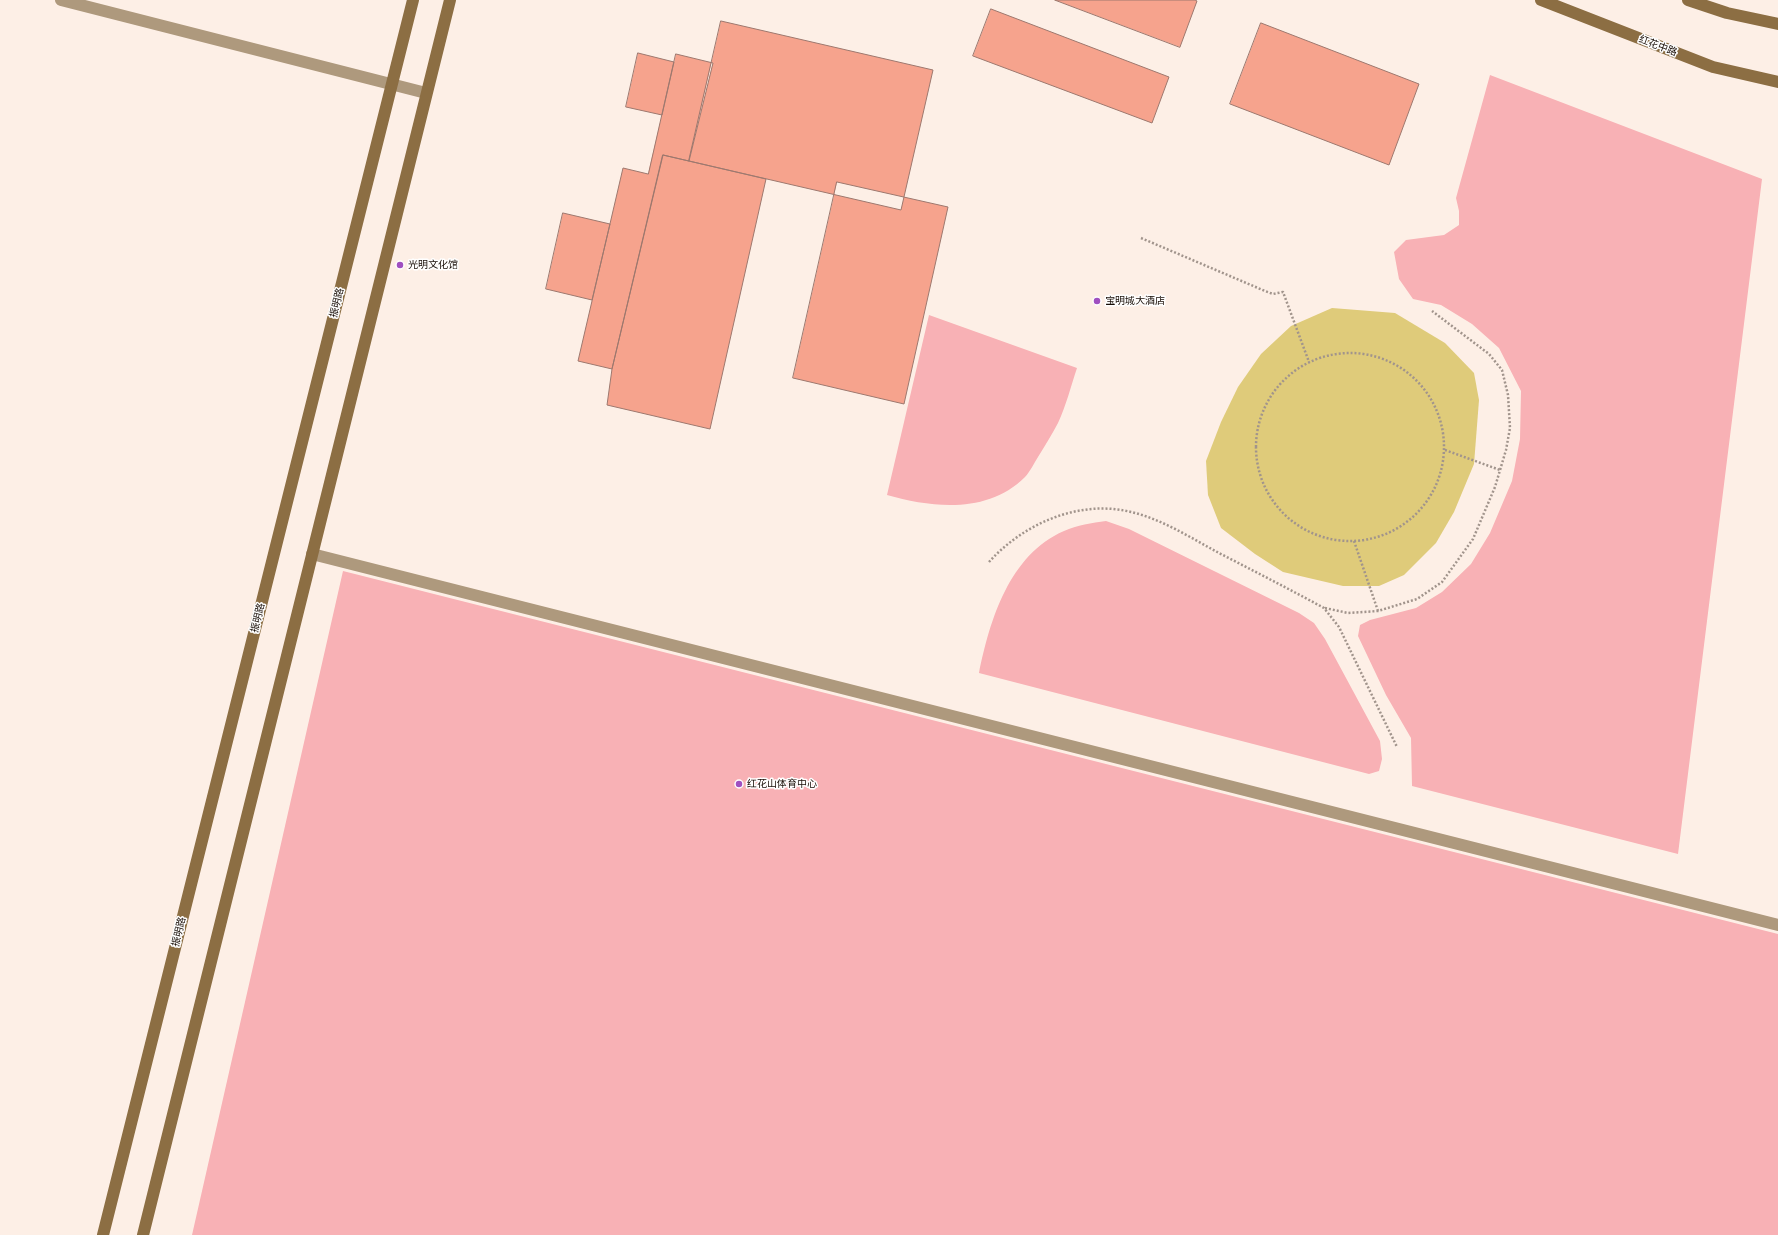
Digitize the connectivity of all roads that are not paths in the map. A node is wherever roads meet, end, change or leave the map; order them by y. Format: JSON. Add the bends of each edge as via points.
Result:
{"nodes":[{"id":1,"x":61,"y":0,"type":"edge"},
{"id":2,"x":413,"y":0,"type":"edge"},
{"id":3,"x":450,"y":0,"type":"edge"},
{"id":4,"x":1540,"y":0,"type":"edge"},
{"id":5,"x":1688,"y":0,"type":"edge"},
{"id":6,"x":1778,"y":24,"type":"edge"},
{"id":7,"x":1778,"y":82,"type":"edge"},
{"id":8,"x":392,"y":84,"type":"junction"},
{"id":9,"x":426,"y":93,"type":"junction"},
{"id":10,"x":312,"y":554,"type":"junction"},
{"id":11,"x":1778,"y":925,"type":"edge"},
{"id":12,"x":103,"y":1235,"type":"edge"},
{"id":13,"x":142,"y":1235,"type":"edge"}],
"edges":[{"from":1,"to":8,"type":"street"},
{"from":2,"to":8,"type":"street","name":"振明路"},
{"from":3,"to":9,"type":"street"},
{"from":4,"to":7,"type":"street","name":"红花中路","via":[[1713,67]]},
{"from":5,"to":6,"type":"street","via":[[1727,13]]},
{"from":8,"to":9,"type":"street"},
{"from":8,"to":12,"type":"street","name":"振明路"},
{"from":9,"to":10,"type":"street"},
{"from":10,"to":11,"type":"street"},
{"from":10,"to":13,"type":"street"}]}
